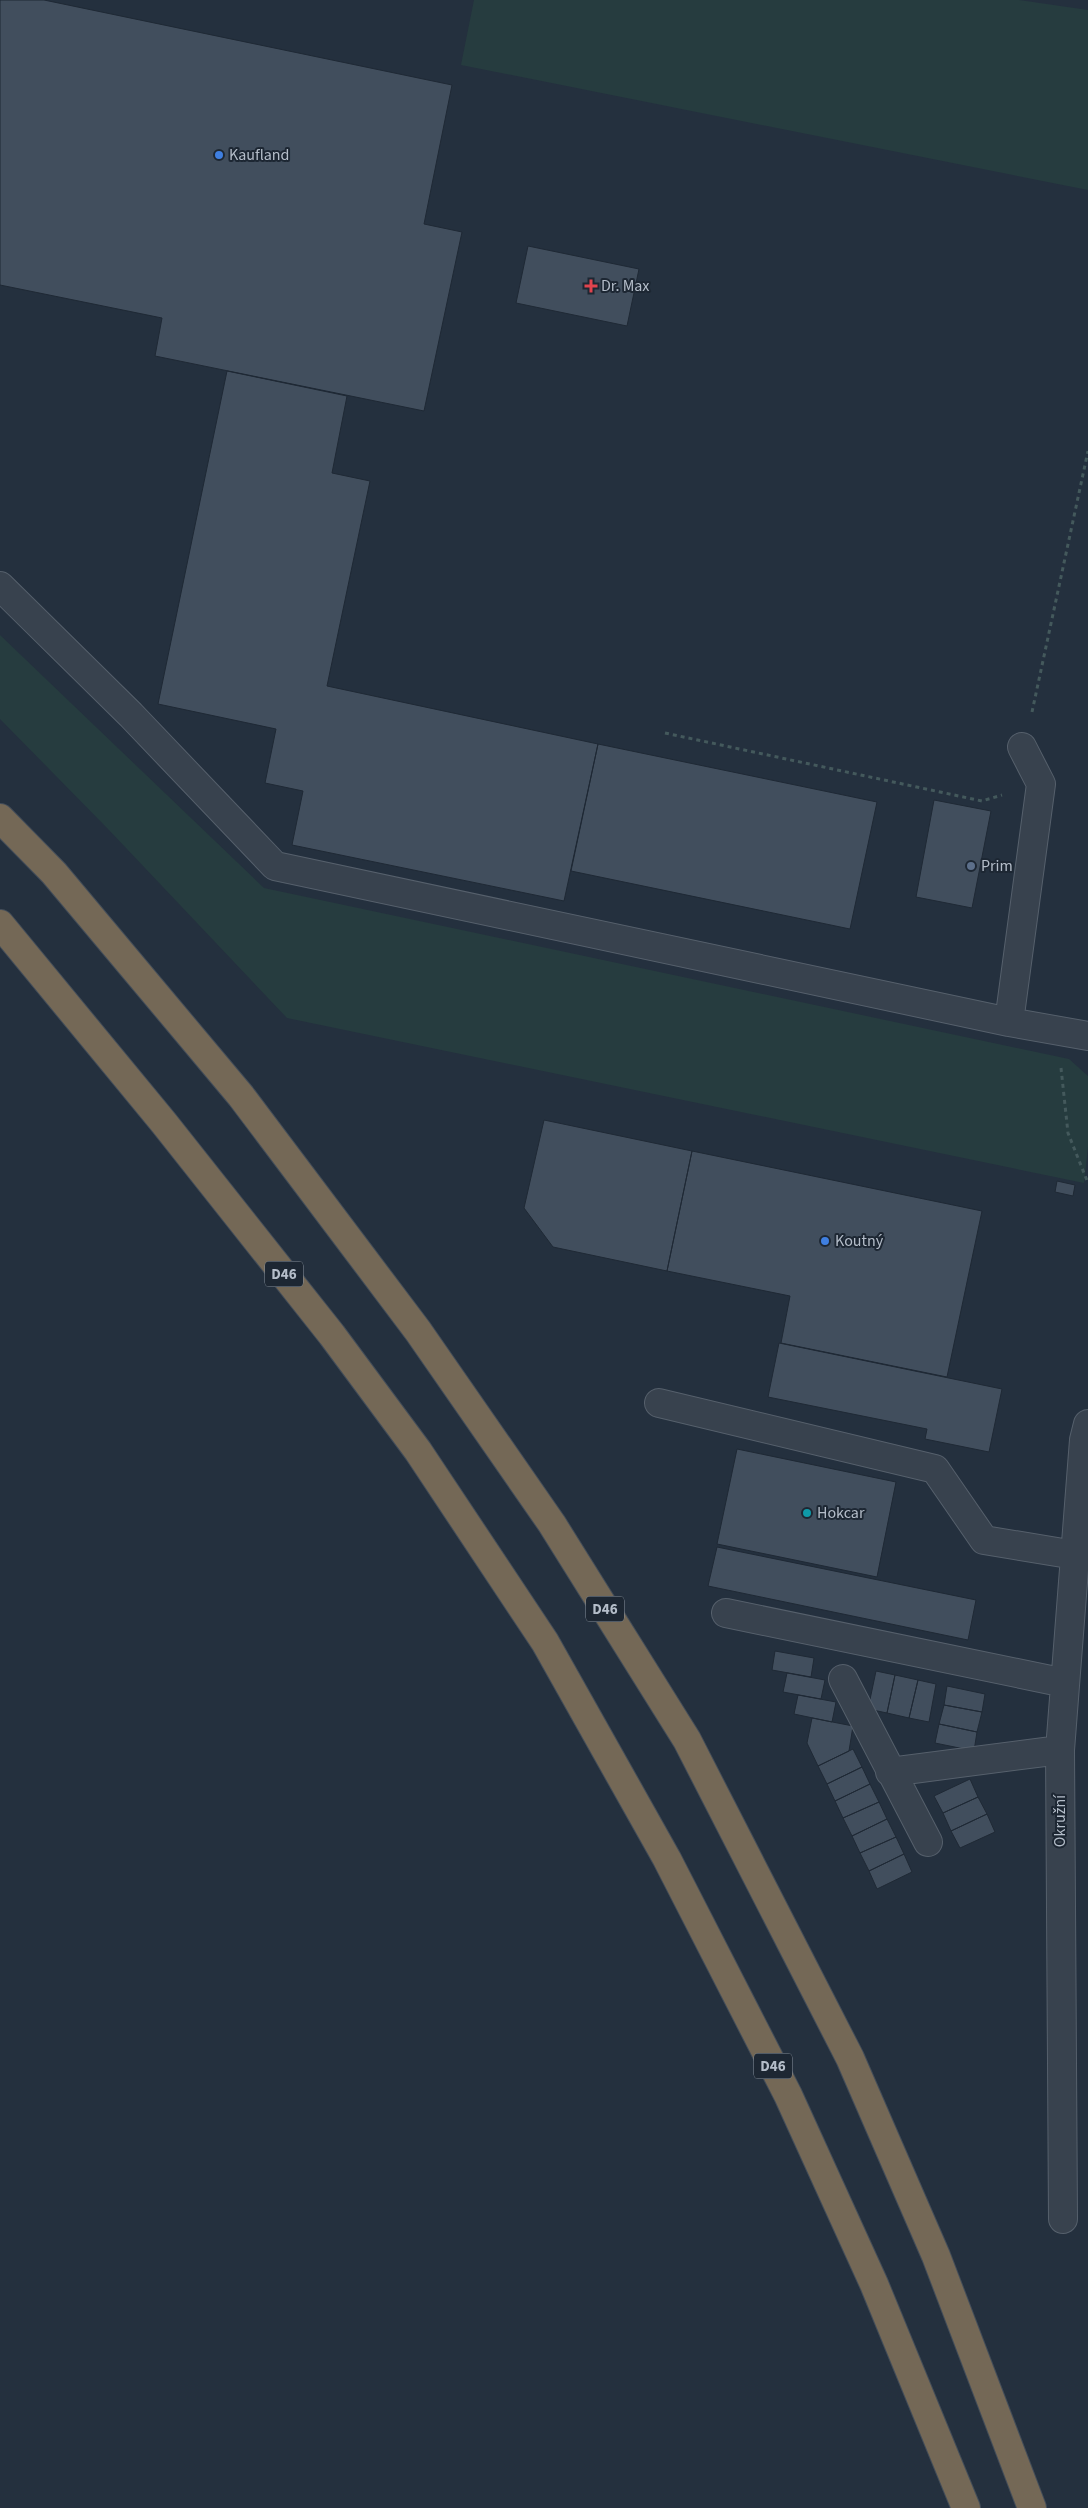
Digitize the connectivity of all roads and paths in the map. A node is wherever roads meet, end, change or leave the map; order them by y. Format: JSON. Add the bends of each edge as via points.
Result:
{"nodes":[{"id":1,"x":1088,"y":451,"type":"edge"},
{"id":2,"x":0,"y":586,"type":"edge"},
{"id":3,"x":665,"y":733,"type":"dead end"},
{"id":4,"x":1022,"y":749,"type":"junction"},
{"id":5,"x":0,"y":818,"type":"edge"},
{"id":6,"x":0,"y":924,"type":"edge"},
{"id":7,"x":1009,"y":1022,"type":"junction"},
{"id":8,"x":1088,"y":1036,"type":"edge"},
{"id":9,"x":1060,"y":1066,"type":"dead end"},
{"id":10,"x":1088,"y":1184,"type":"edge"},
{"id":11,"x":658,"y":1404,"type":"dead end"},
{"id":12,"x":1088,"y":1424,"type":"edge"},
{"id":13,"x":1075,"y":1555,"type":"junction"},
{"id":14,"x":726,"y":1614,"type":"dead end"},
{"id":15,"x":1079,"y":1632,"type":"edge"},
{"id":16,"x":843,"y":1679,"type":"dead end"},
{"id":17,"x":1065,"y":1683,"type":"junction"},
{"id":18,"x":1060,"y":1750,"type":"junction"},
{"id":19,"x":890,"y":1772,"type":"junction"},
{"id":20,"x":928,"y":1842,"type":"dead end"},
{"id":21,"x":1063,"y":2219,"type":"dead end"},
{"id":22,"x":966,"y":2508,"type":"edge"},
{"id":23,"x":1032,"y":2508,"type":"edge"}],
"edges":[{"from":1,"to":4,"type":"path"},
{"from":2,"to":7,"type":"street","via":[[131,715],[275,866]]},
{"from":3,"to":4,"type":"path","via":[[982,801],[1010,791],[1019,775]]},
{"from":4,"to":7,"type":"street","via":[[1040,784]]},
{"from":5,"to":23,"type":"highway","number":"D46","via":[[54,873],[241,1096],[418,1331],[552,1524],[687,1740],[850,2058],[936,2256]]},
{"from":6,"to":22,"type":"highway","number":"D46","via":[[164,1123],[332,1335],[418,1452],[545,1642],[667,1859],[788,2095],[874,2284]]},
{"from":7,"to":8,"type":"street"},
{"from":9,"to":10,"type":"path","via":[[1068,1133]]},
{"from":11,"to":13,"type":"street","via":[[935,1469],[984,1540]]},
{"from":12,"to":13,"type":"street","name":"Okružní"},
{"from":13,"to":15,"type":"street","name":"Okružní"},
{"from":14,"to":17,"type":"street"},
{"from":15,"to":17,"type":"street","name":"Okružní"},
{"from":16,"to":19,"type":"street"},
{"from":17,"to":18,"type":"street","name":"Okružní"},
{"from":18,"to":19,"type":"street"},
{"from":18,"to":21,"type":"street","name":"Okružní"},
{"from":19,"to":20,"type":"street"}]}
